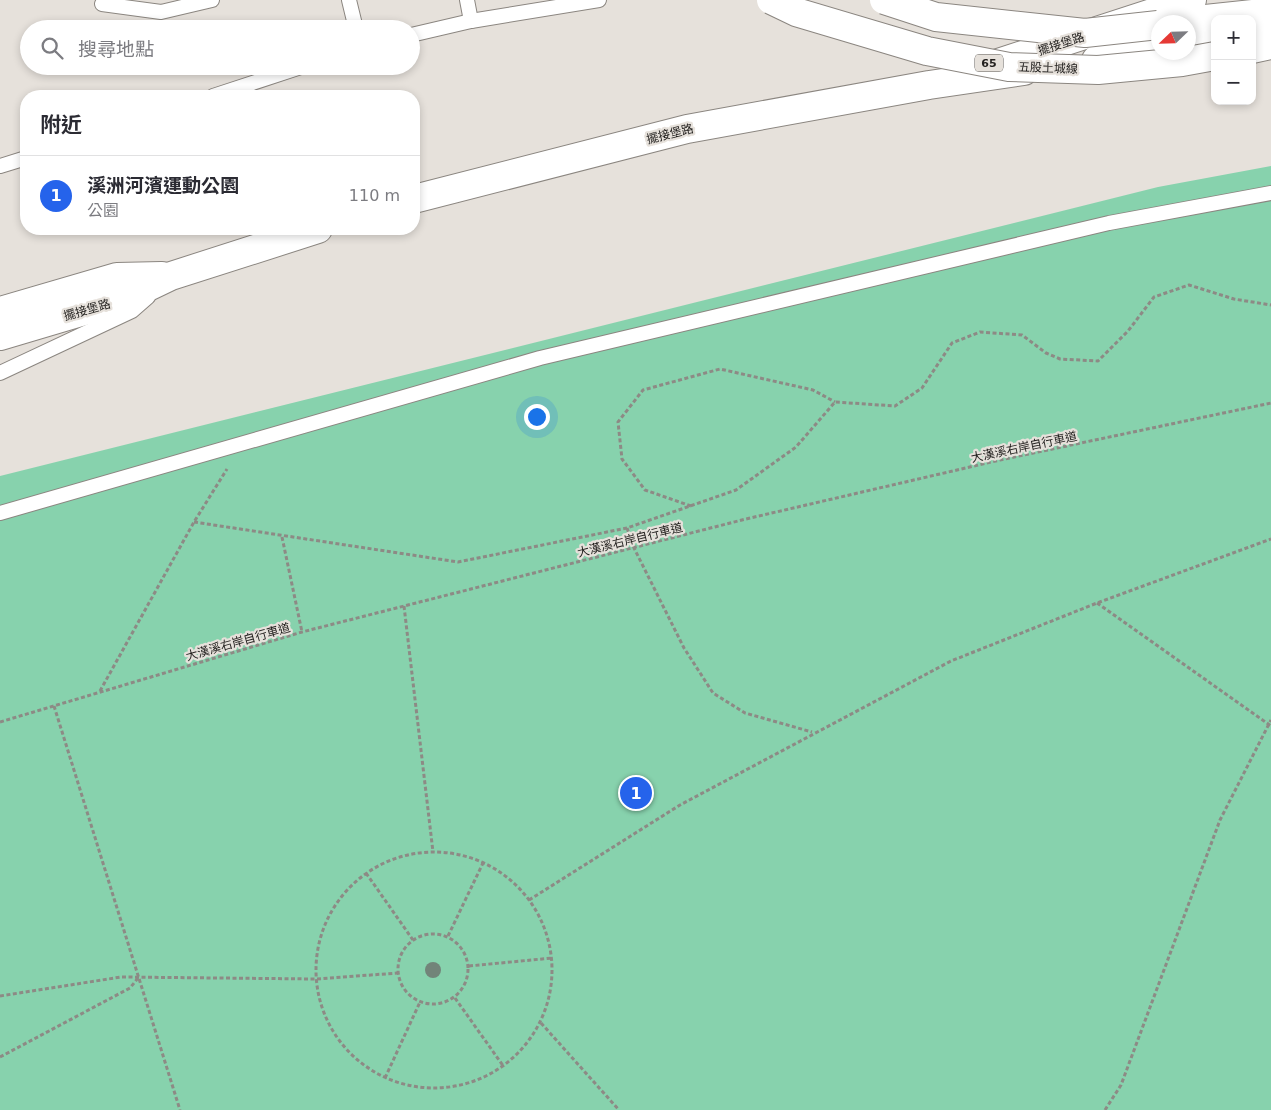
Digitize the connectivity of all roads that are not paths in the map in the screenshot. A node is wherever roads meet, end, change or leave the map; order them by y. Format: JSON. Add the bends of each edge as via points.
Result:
{"nodes":[{"id":1,"x":212,"y":0,"type":"edge"},
{"id":2,"x":349,"y":0,"type":"edge"},
{"id":3,"x":467,"y":0,"type":"edge"},
{"id":4,"x":599,"y":0,"type":"edge"},
{"id":5,"x":770,"y":0,"type":"edge"},
{"id":6,"x":884,"y":0,"type":"edge"},
{"id":7,"x":1192,"y":0,"type":"edge"},
{"id":8,"x":102,"y":4,"type":"dead end"},
{"id":9,"x":1271,"y":12,"type":"edge"},
{"id":10,"x":354,"y":20,"type":"edge"},
{"id":11,"x":1196,"y":20,"type":"edge"},
{"id":12,"x":471,"y":21,"type":"junction"},
{"id":13,"x":1151,"y":26,"type":"edge"},
{"id":14,"x":1271,"y":27,"type":"edge"},
{"id":15,"x":1256,"y":29,"type":"edge"},
{"id":16,"x":420,"y":34,"type":"edge"},
{"id":17,"x":1211,"y":39,"type":"edge"},
{"id":18,"x":1196,"y":41,"type":"edge"},
{"id":19,"x":1271,"y":45,"type":"edge"},
{"id":20,"x":1256,"y":48,"type":"edge"},
{"id":21,"x":1151,"y":49,"type":"edge"},
{"id":22,"x":1211,"y":57,"type":"edge"},
{"id":23,"x":277,"y":75,"type":"edge"},
{"id":24,"x":929,"y":85,"type":"junction"},
{"id":25,"x":231,"y":90,"type":"edge"},
{"id":26,"x":20,"y":160,"type":"edge"},
{"id":27,"x":0,"y":166,"type":"edge"},
{"id":28,"x":1271,"y":193,"type":"edge"},
{"id":29,"x":420,"y":198,"type":"edge"},
{"id":30,"x":299,"y":235,"type":"edge"},
{"id":31,"x":171,"y":276,"type":"junction"},
{"id":32,"x":0,"y":311,"type":"edge"},
{"id":33,"x":0,"y":336,"type":"edge"},
{"id":34,"x":0,"y":373,"type":"edge"},
{"id":35,"x":0,"y":513,"type":"edge"}],
"edges":[{"from":1,"to":8,"type":"lane","via":[[161,12]]},
{"from":2,"to":10,"type":"lane"},
{"from":3,"to":12,"type":"lane"},
{"from":4,"to":12,"type":"lane"},
{"from":5,"to":22,"type":"main road","name":"五股土城線","number":"65","bridge":true,"via":[[796,12],[927,51],[1009,66],[1098,70]]},
{"from":6,"to":13,"type":"main road","bridge":true,"via":[[936,17],[1085,33]]},
{"from":7,"to":24,"type":"main road","name":"擺接堡路"},
{"from":9,"to":11,"type":"main road"},
{"from":12,"to":16,"type":"lane"},
{"from":14,"to":15,"type":"main road"},
{"from":17,"to":18,"type":"main road"},
{"from":19,"to":20,"type":"main road"},
{"from":21,"to":24,"type":"main road","name":"擺接堡路","via":[[1063,66]]},
{"from":23,"to":25,"type":"lane"},
{"from":24,"to":29,"type":"main road","name":"擺接堡路","via":[[687,129]]},
{"from":26,"to":27,"type":"lane"},
{"from":28,"to":35,"type":"lane","via":[[1109,224],[540,358]]},
{"from":30,"to":31,"type":"main road","name":"擺接堡路"},
{"from":31,"to":32,"type":"main road","name":"擺接堡路","via":[[117,277]]},
{"from":31,"to":33,"type":"main road","name":"擺接堡路","via":[[122,300]]},
{"from":31,"to":34,"type":"lane","via":[[132,312]]}]}
